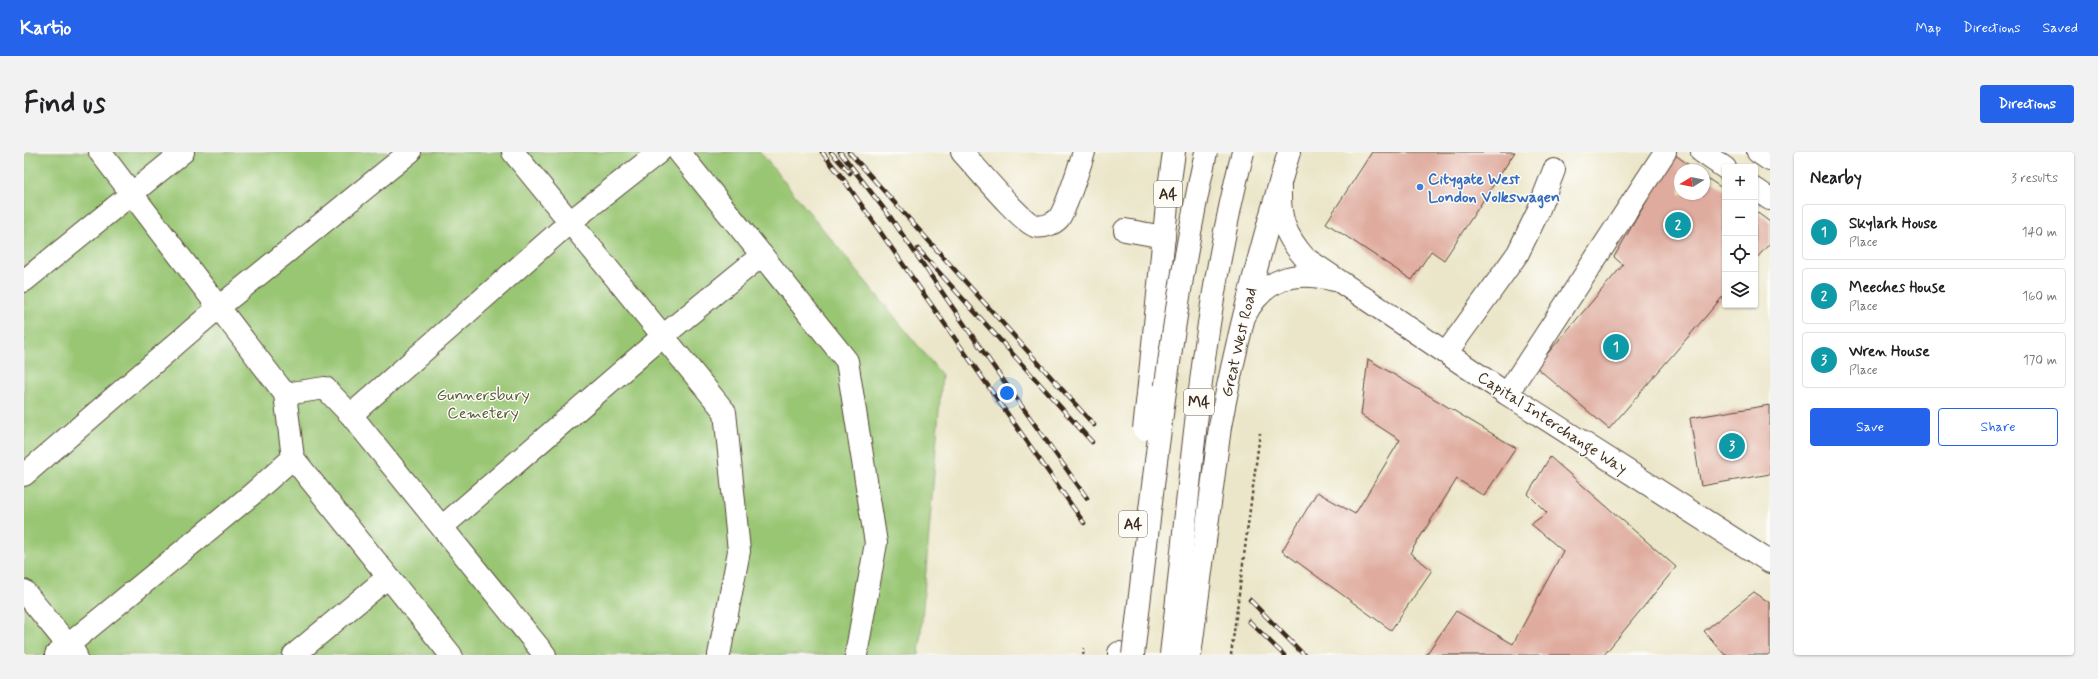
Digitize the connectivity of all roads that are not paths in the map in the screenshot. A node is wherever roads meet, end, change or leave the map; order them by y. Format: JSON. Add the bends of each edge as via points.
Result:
{"nodes":[{"id":1,"x":100,"y":152,"type":"edge"},
{"id":2,"x":183,"y":152,"type":"edge"},
{"id":3,"x":410,"y":152,"type":"edge"},
{"id":4,"x":513,"y":152,"type":"edge"},
{"id":5,"x":659,"y":152,"type":"edge"},
{"id":6,"x":679,"y":152,"type":"edge"},
{"id":7,"x":962,"y":152,"type":"edge"},
{"id":8,"x":1084,"y":152,"type":"edge"},
{"id":9,"x":1174,"y":152,"type":"edge"},
{"id":10,"x":1206,"y":152,"type":"edge"},
{"id":11,"x":1243,"y":152,"type":"edge"},
{"id":12,"x":1289,"y":152,"type":"edge"},
{"id":13,"x":1665,"y":152,"type":"edge"},
{"id":14,"x":1702,"y":152,"type":"edge"},
{"id":15,"x":1758,"y":152,"type":"edge"},
{"id":16,"x":1770,"y":160,"type":"edge"},
{"id":17,"x":1722,"y":166,"type":"edge"},
{"id":18,"x":1554,"y":170,"type":"dead end"},
{"id":19,"x":1281,"y":180,"type":"junction"},
{"id":20,"x":1758,"y":191,"type":"edge"},
{"id":21,"x":131,"y":192,"type":"junction"},
{"id":22,"x":1770,"y":199,"type":"edge"},
{"id":23,"x":570,"y":222,"type":"junction"},
{"id":24,"x":1125,"y":230,"type":"dead end"},
{"id":25,"x":1164,"y":237,"type":"junction"},
{"id":26,"x":762,"y":255,"type":"junction"},
{"id":27,"x":24,"y":281,"type":"edge"},
{"id":28,"x":1337,"y":281,"type":"junction"},
{"id":29,"x":219,"y":308,"type":"junction"},
{"id":30,"x":1242,"y":323,"type":"junction"},
{"id":31,"x":663,"y":336,"type":"junction"},
{"id":32,"x":1447,"y":352,"type":"junction"},
{"id":33,"x":285,"y":394,"type":"junction"},
{"id":34,"x":1507,"y":394,"type":"junction"},
{"id":35,"x":351,"y":415,"type":"junction"},
{"id":36,"x":293,"y":458,"type":"junction"},
{"id":37,"x":24,"y":475,"type":"edge"},
{"id":38,"x":442,"y":527,"type":"junction"},
{"id":39,"x":1770,"y":562,"type":"edge"},
{"id":40,"x":388,"y":577,"type":"junction"},
{"id":41,"x":24,"y":592,"type":"edge"},
{"id":42,"x":66,"y":652,"type":"edge"},
{"id":43,"x":1124,"y":654,"type":"edge"},
{"id":44,"x":294,"y":655,"type":"edge"},
{"id":45,"x":451,"y":655,"type":"edge"},
{"id":46,"x":544,"y":655,"type":"edge"},
{"id":47,"x":719,"y":655,"type":"edge"},
{"id":48,"x":856,"y":655,"type":"edge"},
{"id":49,"x":1170,"y":655,"type":"edge"},
{"id":50,"x":1190,"y":655,"type":"edge"}],
"edges":[{"from":1,"to":21,"type":"main road"},
{"from":2,"to":21,"type":"main road"},
{"from":3,"to":29,"type":"main road"},
{"from":4,"to":23,"type":"main road"},
{"from":5,"to":23,"type":"main road"},
{"from":6,"to":26,"type":"main road"},
{"from":7,"to":8,"type":"main road","via":[[1022,217],[1035,226],[1043,227],[1060,216]]},
{"from":9,"to":25,"type":"main road","number":"A4"},
{"from":10,"to":43,"type":"main road","number":"M4","bridge":true,"via":[[1175,310]]},
{"from":11,"to":49,"type":"main road","number":"M4","bridge":true,"via":[[1224,238],[1211,316]]},
{"from":12,"to":19,"type":"main road","name":"Great West Road"},
{"from":13,"to":34,"type":"main road"},
{"from":14,"to":17,"type":"main road"},
{"from":15,"to":16,"type":"main road"},
{"from":18,"to":32,"type":"main road","via":[[1518,253]]},
{"from":19,"to":28,"type":"main road","name":"Capital Interchange Way","via":[[1279,206],[1283,226],[1292,243],[1305,258]]},
{"from":19,"to":30,"type":"main road","name":"Great West Road","via":[[1259,252]]},
{"from":20,"to":22,"type":"main road"},
{"from":21,"to":27,"type":"main road"},
{"from":21,"to":29,"type":"main road"},
{"from":23,"to":31,"type":"main road"},
{"from":23,"to":35,"type":"main road"},
{"from":24,"to":25,"type":"main road"},
{"from":25,"to":43,"type":"main road","number":"A4","bridge":true},
{"from":26,"to":31,"type":"main road"},
{"from":26,"to":48,"type":"main road","via":[[847,360],[876,543]]},
{"from":28,"to":30,"type":"main road","name":"Capital Interchange Way","via":[[1300,276],[1271,284],[1250,305]]},
{"from":28,"to":32,"type":"main road","name":"Capital Interchange Way"},
{"from":29,"to":33,"type":"main road"},
{"from":29,"to":37,"type":"main road"},
{"from":30,"to":50,"type":"main road","name":"Great West Road","bridge":true,"via":[[1220,427]]},
{"from":31,"to":38,"type":"main road"},
{"from":31,"to":47,"type":"main road","via":[[725,412],[739,550]]},
{"from":32,"to":34,"type":"main road","name":"Capital Interchange Way"},
{"from":33,"to":35,"type":"main road","via":[[325,388]]},
{"from":33,"to":36,"type":"main road"},
{"from":34,"to":39,"type":"main road","name":"Capital Interchange Way"},
{"from":35,"to":38,"type":"main road"},
{"from":36,"to":40,"type":"main road"},
{"from":36,"to":42,"type":"main road"},
{"from":38,"to":46,"type":"main road"},
{"from":40,"to":44,"type":"main road"},
{"from":40,"to":45,"type":"main road"},
{"from":41,"to":42,"type":"main road"}]}
